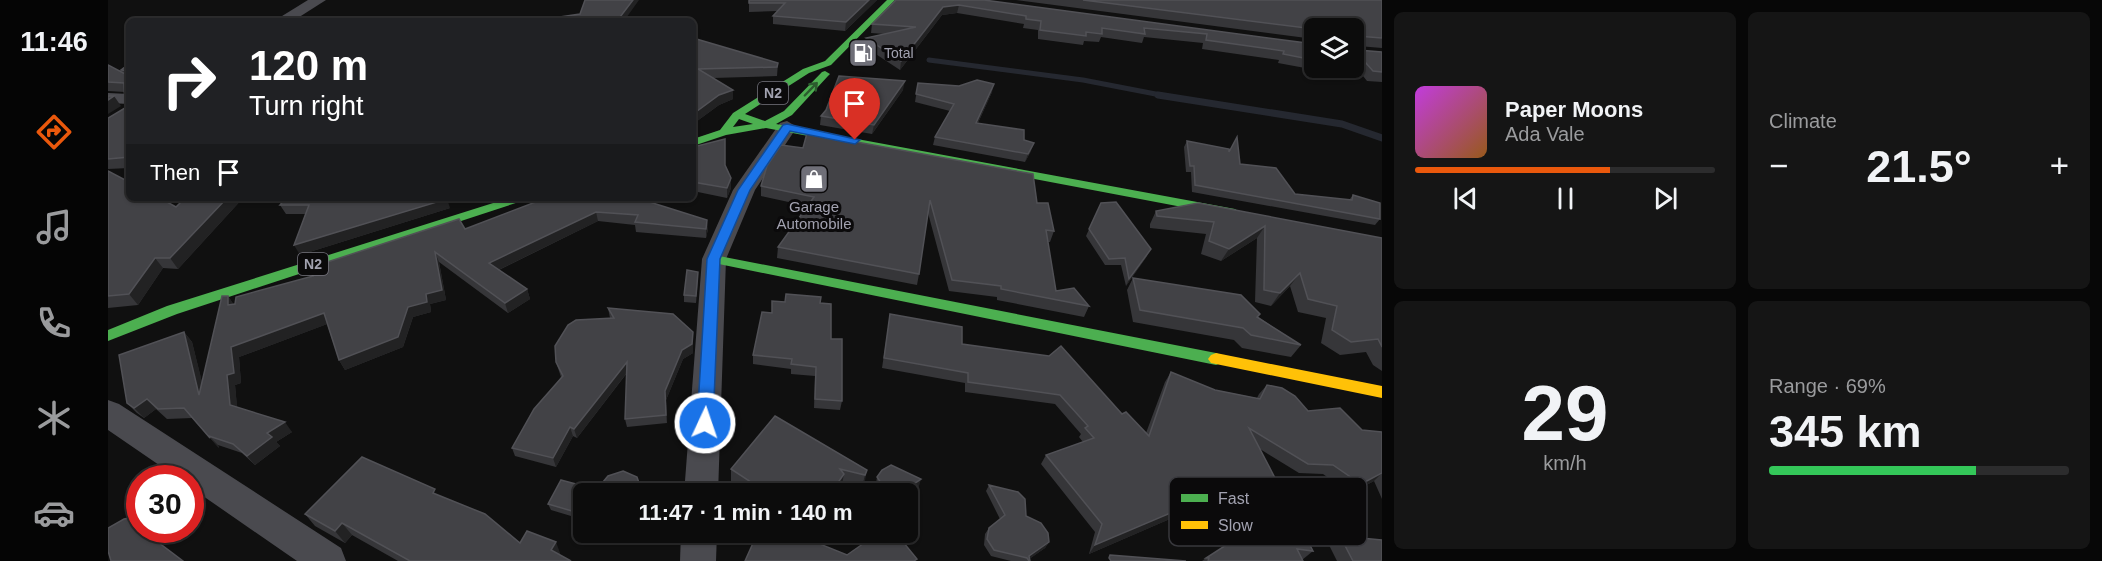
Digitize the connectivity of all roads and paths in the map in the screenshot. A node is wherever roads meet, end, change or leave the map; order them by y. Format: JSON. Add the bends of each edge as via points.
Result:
{"nodes":[{"id":1,"x":319,"y":0,"type":"edge"},
{"id":2,"x":891,"y":0,"type":"edge"},
{"id":3,"x":287,"y":18,"type":"edge"},
{"id":4,"x":828,"y":63,"type":"junction"},
{"id":5,"x":108,"y":98,"type":"edge"},
{"id":6,"x":126,"y":99,"type":"edge"},
{"id":7,"x":737,"y":115,"type":"junction"},
{"id":8,"x":776,"y":126,"type":"junction"},
{"id":9,"x":724,"y":132,"type":"junction"},
{"id":10,"x":696,"y":141,"type":"edge"},
{"id":11,"x":512,"y":201,"type":"edge"},
{"id":12,"x":1252,"y":216,"type":"edge"},
{"id":13,"x":714,"y":259,"type":"junction"},
{"id":14,"x":108,"y":336,"type":"edge"},
{"id":15,"x":1382,"y":392,"type":"edge"},
{"id":16,"x":108,"y":413,"type":"edge"},
{"id":17,"x":702,"y":483,"type":"edge"},
{"id":18,"x":699,"y":543,"type":"edge"},
{"id":19,"x":327,"y":561,"type":"edge"},
{"id":20,"x":698,"y":561,"type":"edge"}],
"edges":[{"from":1,"to":3,"type":"street"},
{"from":2,"to":4,"type":"main road","number":"N2"},
{"from":4,"to":7,"type":"main road","number":"N2","via":[[806,71]]},
{"from":8,"to":4,"type":"main road","number":"N2","one_way":true,"via":[[824,76]]},
{"from":5,"to":6,"type":"street"},
{"from":7,"to":8,"type":"main road"},
{"from":7,"to":9,"type":"main road","number":"N2"},
{"from":8,"to":9,"type":"main road","number":"N2"},
{"from":8,"to":12,"type":"main road"},
{"from":8,"to":13,"type":"street"},
{"from":9,"to":10,"type":"main road","number":"N2"},
{"from":11,"to":14,"type":"main road","number":"N2","via":[[172,310]]},
{"from":13,"to":15,"type":"main road"},
{"from":13,"to":17,"type":"street"},
{"from":16,"to":19,"type":"street"},
{"from":18,"to":20,"type":"street"}]}
